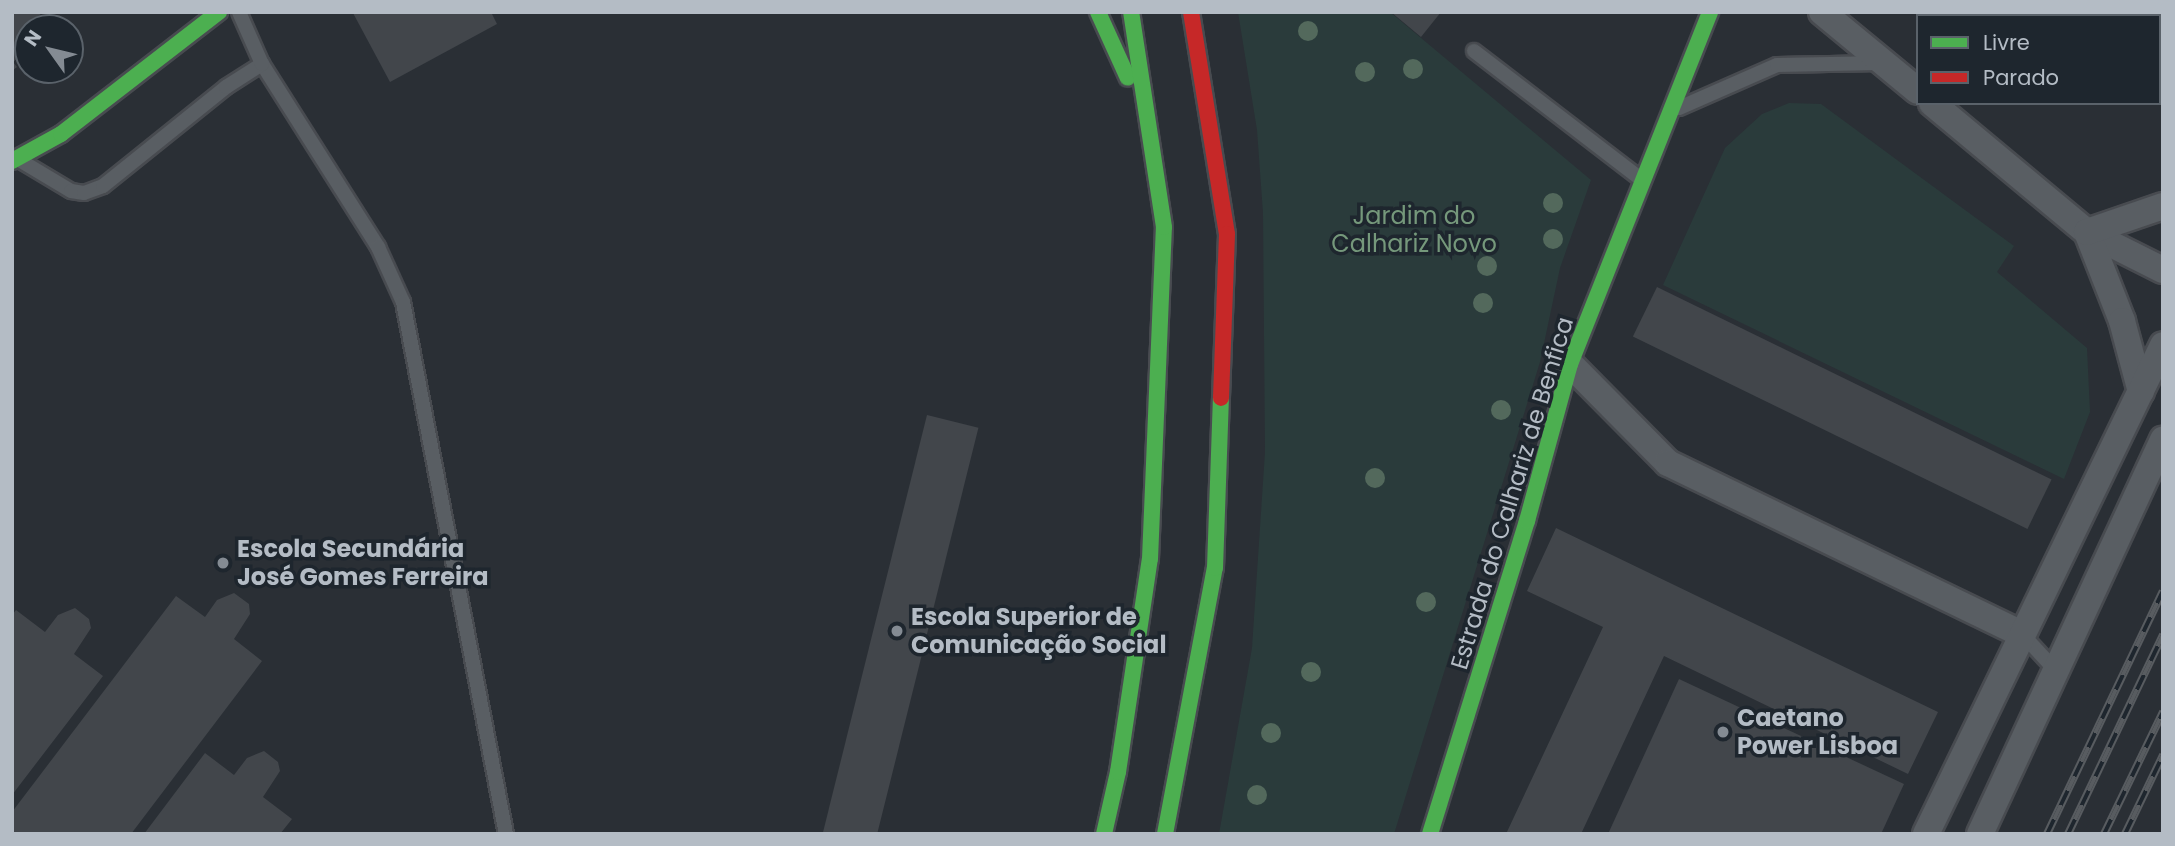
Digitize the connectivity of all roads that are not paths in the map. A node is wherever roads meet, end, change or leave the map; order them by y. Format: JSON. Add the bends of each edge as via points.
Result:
{"nodes":[{"id":1,"x":219,"y":12,"type":"edge"},
{"id":2,"x":239,"y":12,"type":"edge"},
{"id":3,"x":1098,"y":12,"type":"edge"},
{"id":4,"x":1131,"y":12,"type":"edge"},
{"id":5,"x":1191,"y":12,"type":"edge"},
{"id":6,"x":1710,"y":12,"type":"edge"},
{"id":7,"x":1822,"y":12,"type":"edge"},
{"id":8,"x":1475,"y":51,"type":"dead end"},
{"id":9,"x":1884,"y":63,"type":"junction"},
{"id":10,"x":262,"y":64,"type":"junction"},
{"id":11,"x":1916,"y":89,"type":"edge"},
{"id":12,"x":1934,"y":105,"type":"edge"},
{"id":13,"x":1675,"y":110,"type":"junction"},
{"id":14,"x":1150,"y":125,"type":"junction"},
{"id":15,"x":14,"y":160,"type":"edge"},
{"id":16,"x":1645,"y":182,"type":"junction"},
{"id":17,"x":2163,"y":206,"type":"edge"},
{"id":18,"x":2087,"y":232,"type":"junction"},
{"id":19,"x":2163,"y":270,"type":"edge"},
{"id":20,"x":2163,"y":345,"type":"edge"},
{"id":21,"x":1570,"y":364,"type":"junction"},
{"id":22,"x":2141,"y":392,"type":"junction"},
{"id":23,"x":2163,"y":439,"type":"edge"},
{"id":24,"x":2022,"y":634,"type":"junction"},
{"id":25,"x":2058,"y":673,"type":"junction"},
{"id":26,"x":506,"y":834,"type":"edge"},
{"id":27,"x":1104,"y":834,"type":"edge"},
{"id":28,"x":1165,"y":834,"type":"edge"},
{"id":29,"x":1430,"y":834,"type":"edge"},
{"id":30,"x":1926,"y":834,"type":"edge"},
{"id":31,"x":1980,"y":834,"type":"edge"}],
"edges":[{"from":1,"to":15,"type":"main road","via":[[61,134]]},
{"from":2,"to":10,"type":"lane"},
{"from":3,"to":14,"type":"main road"},
{"from":4,"to":14,"type":"main road"},
{"from":5,"to":28,"type":"main road","via":[[1227,234],[1215,568]]},
{"from":6,"to":13,"type":"main road","name":"Estrada do Calhariz de Benfica"},
{"from":7,"to":9,"type":"street"},
{"from":8,"to":16,"type":"lane"},
{"from":9,"to":11,"type":"street"},
{"from":9,"to":13,"type":"lane","via":[[1777,65]]},
{"from":10,"to":15,"type":"lane","via":[[95,191],[71,191]]},
{"from":10,"to":26,"type":"lane","via":[[378,247],[402,302]]},
{"from":12,"to":18,"type":"street"},
{"from":13,"to":16,"type":"main road","name":"Estrada do Calhariz de Benfica"},
{"from":14,"to":27,"type":"main road","via":[[1164,227],[1150,559],[1118,772]]},
{"from":16,"to":21,"type":"main road","name":"Estrada do Calhariz de Benfica"},
{"from":17,"to":18,"type":"street"},
{"from":18,"to":19,"type":"street"},
{"from":18,"to":22,"type":"street","via":[[2122,321]]},
{"from":20,"to":22,"type":"street"},
{"from":21,"to":24,"type":"street","via":[[1668,463]]},
{"from":21,"to":29,"type":"main road","name":"Estrada do Calhariz de Benfica","via":[[1527,521]]},
{"from":22,"to":24,"type":"street"},
{"from":23,"to":25,"type":"street"},
{"from":24,"to":25,"type":"lane"},
{"from":24,"to":30,"type":"street"},
{"from":25,"to":31,"type":"street"}]}
